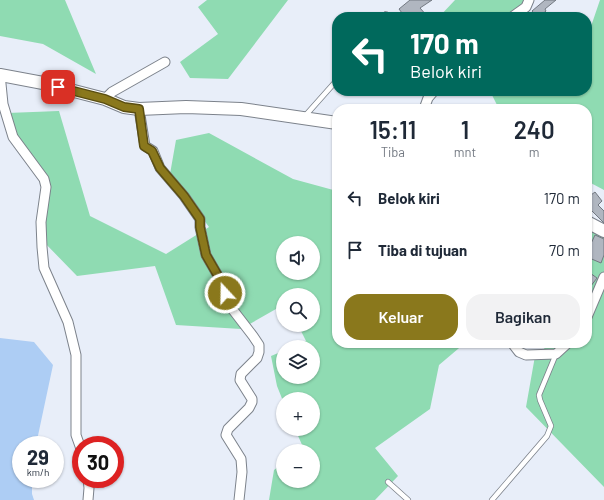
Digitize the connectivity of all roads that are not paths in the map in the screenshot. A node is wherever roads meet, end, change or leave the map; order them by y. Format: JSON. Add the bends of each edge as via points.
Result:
{"nodes":[{"id":1,"x":529,"y":0,"type":"edge"},
{"id":2,"x":519,"y":12,"type":"edge"},
{"id":3,"x":165,"y":62,"type":"dead end"},
{"id":4,"x":0,"y":75,"type":"edge"},
{"id":5,"x":332,"y":86,"type":"edge"},
{"id":6,"x":105,"y":99,"type":"junction"},
{"id":7,"x":139,"y":109,"type":"junction"},
{"id":8,"x":303,"y":118,"type":"junction"},
{"id":9,"x":332,"y":122,"type":"edge"},
{"id":10,"x":592,"y":225,"type":"edge"},
{"id":11,"x":604,"y":231,"type":"edge"},
{"id":12,"x":604,"y":277,"type":"edge"},
{"id":13,"x":592,"y":305,"type":"edge"},
{"id":14,"x":515,"y":348,"type":"edge"},
{"id":15,"x":563,"y":348,"type":"edge"},
{"id":16,"x":556,"y":354,"type":"junction"},
{"id":17,"x":76,"y":436,"type":"edge"},
{"id":18,"x":388,"y":482,"type":"dead end"},
{"id":19,"x":89,"y":488,"type":"edge"},
{"id":20,"x":88,"y":500,"type":"edge"},
{"id":21,"x":239,"y":500,"type":"edge"},
{"id":22,"x":408,"y":500,"type":"edge"},
{"id":23,"x":492,"y":500,"type":"edge"}],
"edges":[{"from":1,"to":2,"type":"street","via":[[526,7]]},
{"from":3,"to":6,"type":"street","via":[[112,92]]},
{"from":4,"to":6,"type":"street"},
{"from":4,"to":17,"type":"street","via":[[3,104],[13,137],[46,183],[41,222],[44,268],[68,322],[76,355]]},
{"from":5,"to":8,"type":"lane"},
{"from":6,"to":7,"type":"street","via":[[124,107]]},
{"from":7,"to":8,"type":"street","via":[[241,109]]},
{"from":7,"to":21,"type":"street","via":[[144,146],[152,151],[160,168],[200,219],[206,255],[221,281],[233,310],[258,345],[257,358],[241,374],[240,380],[252,402],[228,429],[226,435],[241,459]]},
{"from":8,"to":9,"type":"street"},
{"from":10,"to":11,"type":"street"},
{"from":12,"to":13,"type":"street"},
{"from":14,"to":16,"type":"street","via":[[526,355]]},
{"from":15,"to":16,"type":"street"},
{"from":16,"to":23,"type":"lane","via":[[539,395],[551,426],[547,436]]},
{"from":18,"to":22,"type":"lane"},
{"from":19,"to":20,"type":"street"}]}
